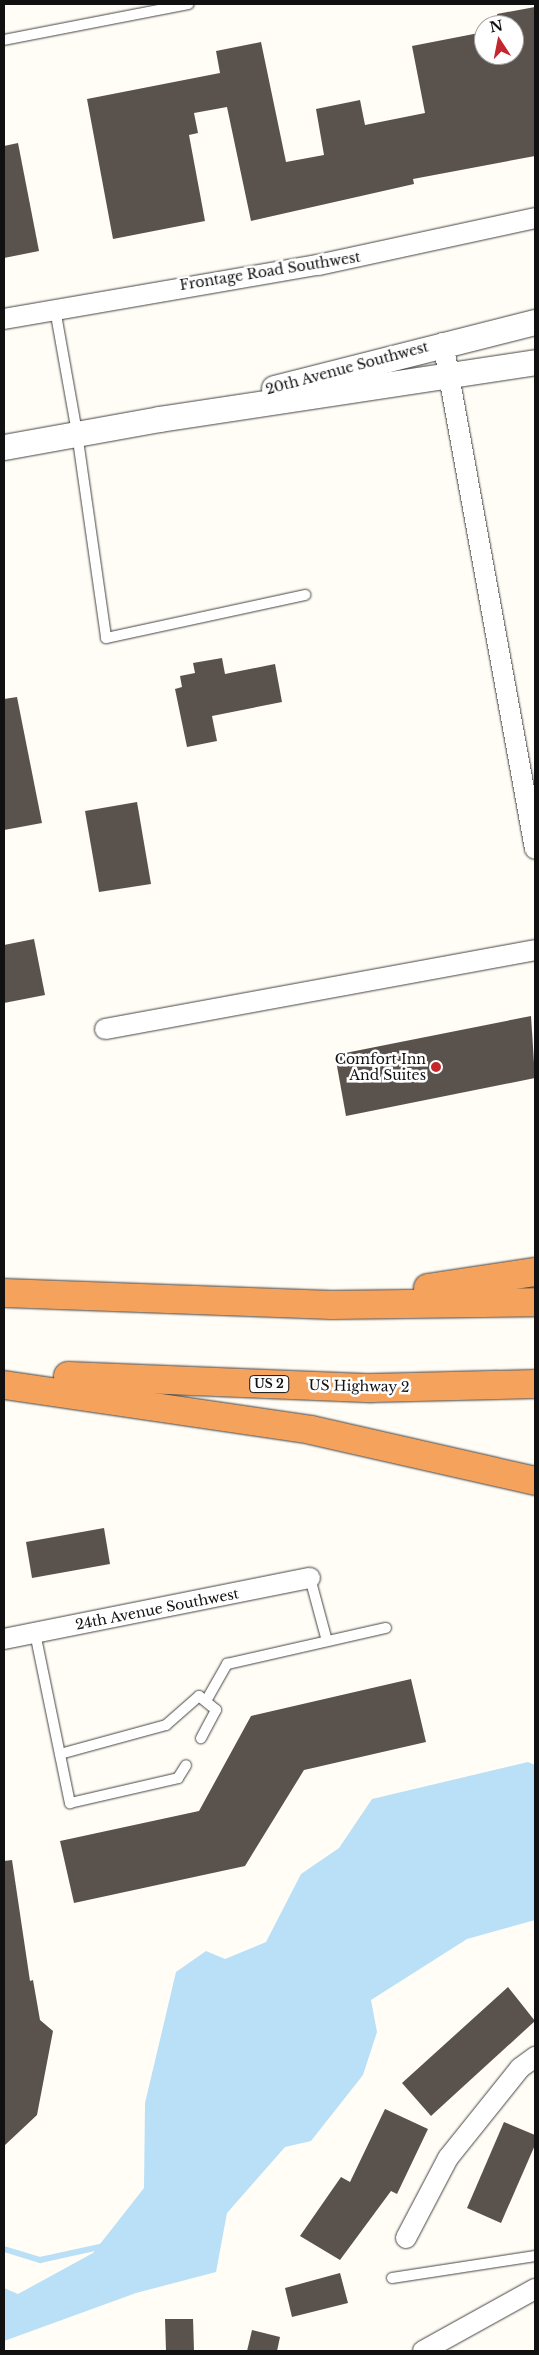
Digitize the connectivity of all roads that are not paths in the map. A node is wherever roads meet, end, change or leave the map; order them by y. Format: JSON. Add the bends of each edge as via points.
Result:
{"nodes":[{"id":1,"x":189,"y":4,"type":"edge"},
{"id":2,"x":4,"y":40,"type":"edge"},
{"id":3,"x":535,"y":218,"type":"edge"},
{"id":4,"x":55,"y":309,"type":"junction"},
{"id":5,"x":4,"y":319,"type":"edge"},
{"id":6,"x":535,"y":322,"type":"edge"},
{"id":7,"x":443,"y":343,"type":"junction"},
{"id":8,"x":535,"y":362,"type":"edge"},
{"id":9,"x":450,"y":375,"type":"junction"},
{"id":10,"x":159,"y":419,"type":"junction"},
{"id":11,"x":78,"y":433,"type":"junction"},
{"id":12,"x":4,"y":447,"type":"edge"},
{"id":13,"x":305,"y":595,"type":"dead end"},
{"id":14,"x":535,"y":849,"type":"edge"},
{"id":15,"x":535,"y":950,"type":"edge"},
{"id":16,"x":105,"y":1029,"type":"dead end"},
{"id":17,"x":535,"y":1272,"type":"edge"},
{"id":18,"x":4,"y":1292,"type":"edge"},
{"id":19,"x":258,"y":1302,"type":"junction"},
{"id":20,"x":535,"y":1302,"type":"edge"},
{"id":21,"x":4,"y":1373,"type":"edge"},
{"id":22,"x":535,"y":1384,"type":"edge"},
{"id":23,"x":4,"y":1385,"type":"edge"},
{"id":24,"x":535,"y":1481,"type":"edge"},
{"id":25,"x":310,"y":1578,"type":"joint"},
{"id":26,"x":386,"y":1628,"type":"dead end"},
{"id":27,"x":35,"y":1633,"type":"junction"},
{"id":28,"x":4,"y":1640,"type":"edge"},
{"id":29,"x":327,"y":1641,"type":"junction"},
{"id":30,"x":206,"y":1701,"type":"junction"},
{"id":31,"x":201,"y":1738,"type":"dead end"},
{"id":32,"x":60,"y":1754,"type":"junction"},
{"id":33,"x":186,"y":1765,"type":"dead end"},
{"id":34,"x":535,"y":2057,"type":"edge"},
{"id":35,"x":406,"y":2238,"type":"dead end"},
{"id":36,"x":535,"y":2256,"type":"edge"},
{"id":37,"x":392,"y":2278,"type":"dead end"},
{"id":38,"x":535,"y":2289,"type":"edge"},
{"id":39,"x":423,"y":2351,"type":"edge"}],
"edges":[{"from":1,"to":2,"type":"lane"},
{"from":3,"to":4,"type":"street","name":"Frontage Road Southwest","via":[[318,265]]},
{"from":4,"to":5,"type":"street","name":"Frontage Road Southwest"},
{"from":4,"to":11,"type":"lane"},
{"from":6,"to":7,"type":"street","name":"20th Avenue Southwest"},
{"from":7,"to":9,"type":"street"},
{"from":7,"to":10,"type":"street","name":"20th Avenue Southwest"},
{"from":8,"to":9,"type":"street","name":"20th Avenue Southwest"},
{"from":9,"to":10,"type":"street","name":"20th Avenue Southwest"},
{"from":9,"to":14,"type":"street"},
{"from":10,"to":11,"type":"street","name":"20th Avenue Southwest"},
{"from":11,"to":12,"type":"street","name":"20th Avenue Southwest"},
{"from":11,"to":13,"type":"lane","via":[[106,638]]},
{"from":15,"to":16,"type":"street"},
{"from":17,"to":19,"type":"highway","via":[[462,1285]]},
{"from":18,"to":19,"type":"highway"},
{"from":19,"to":20,"type":"highway"},
{"from":21,"to":22,"type":"highway","name":"US Highway 2","number":"US 2","via":[[372,1388]]},
{"from":23,"to":24,"type":"highway","via":[[137,1401],[312,1430]]},
{"from":25,"to":27,"type":"street","name":"24th Avenue Southwest"},
{"from":25,"to":29,"type":"lane"},
{"from":26,"to":29,"type":"lane"},
{"from":27,"to":28,"type":"street","name":"24th Avenue Southwest"},
{"from":27,"to":32,"type":"lane"},
{"from":29,"to":30,"type":"lane","via":[[227,1664]]},
{"from":30,"to":31,"type":"lane","via":[[216,1710]]},
{"from":30,"to":32,"type":"lane","via":[[199,1696],[166,1725]]},
{"from":32,"to":33,"type":"lane","via":[[70,1803],[178,1778]]},
{"from":34,"to":35,"type":"street","via":[[520,2068],[448,2158]]},
{"from":36,"to":37,"type":"lane"},
{"from":38,"to":39,"type":"street"}]}
